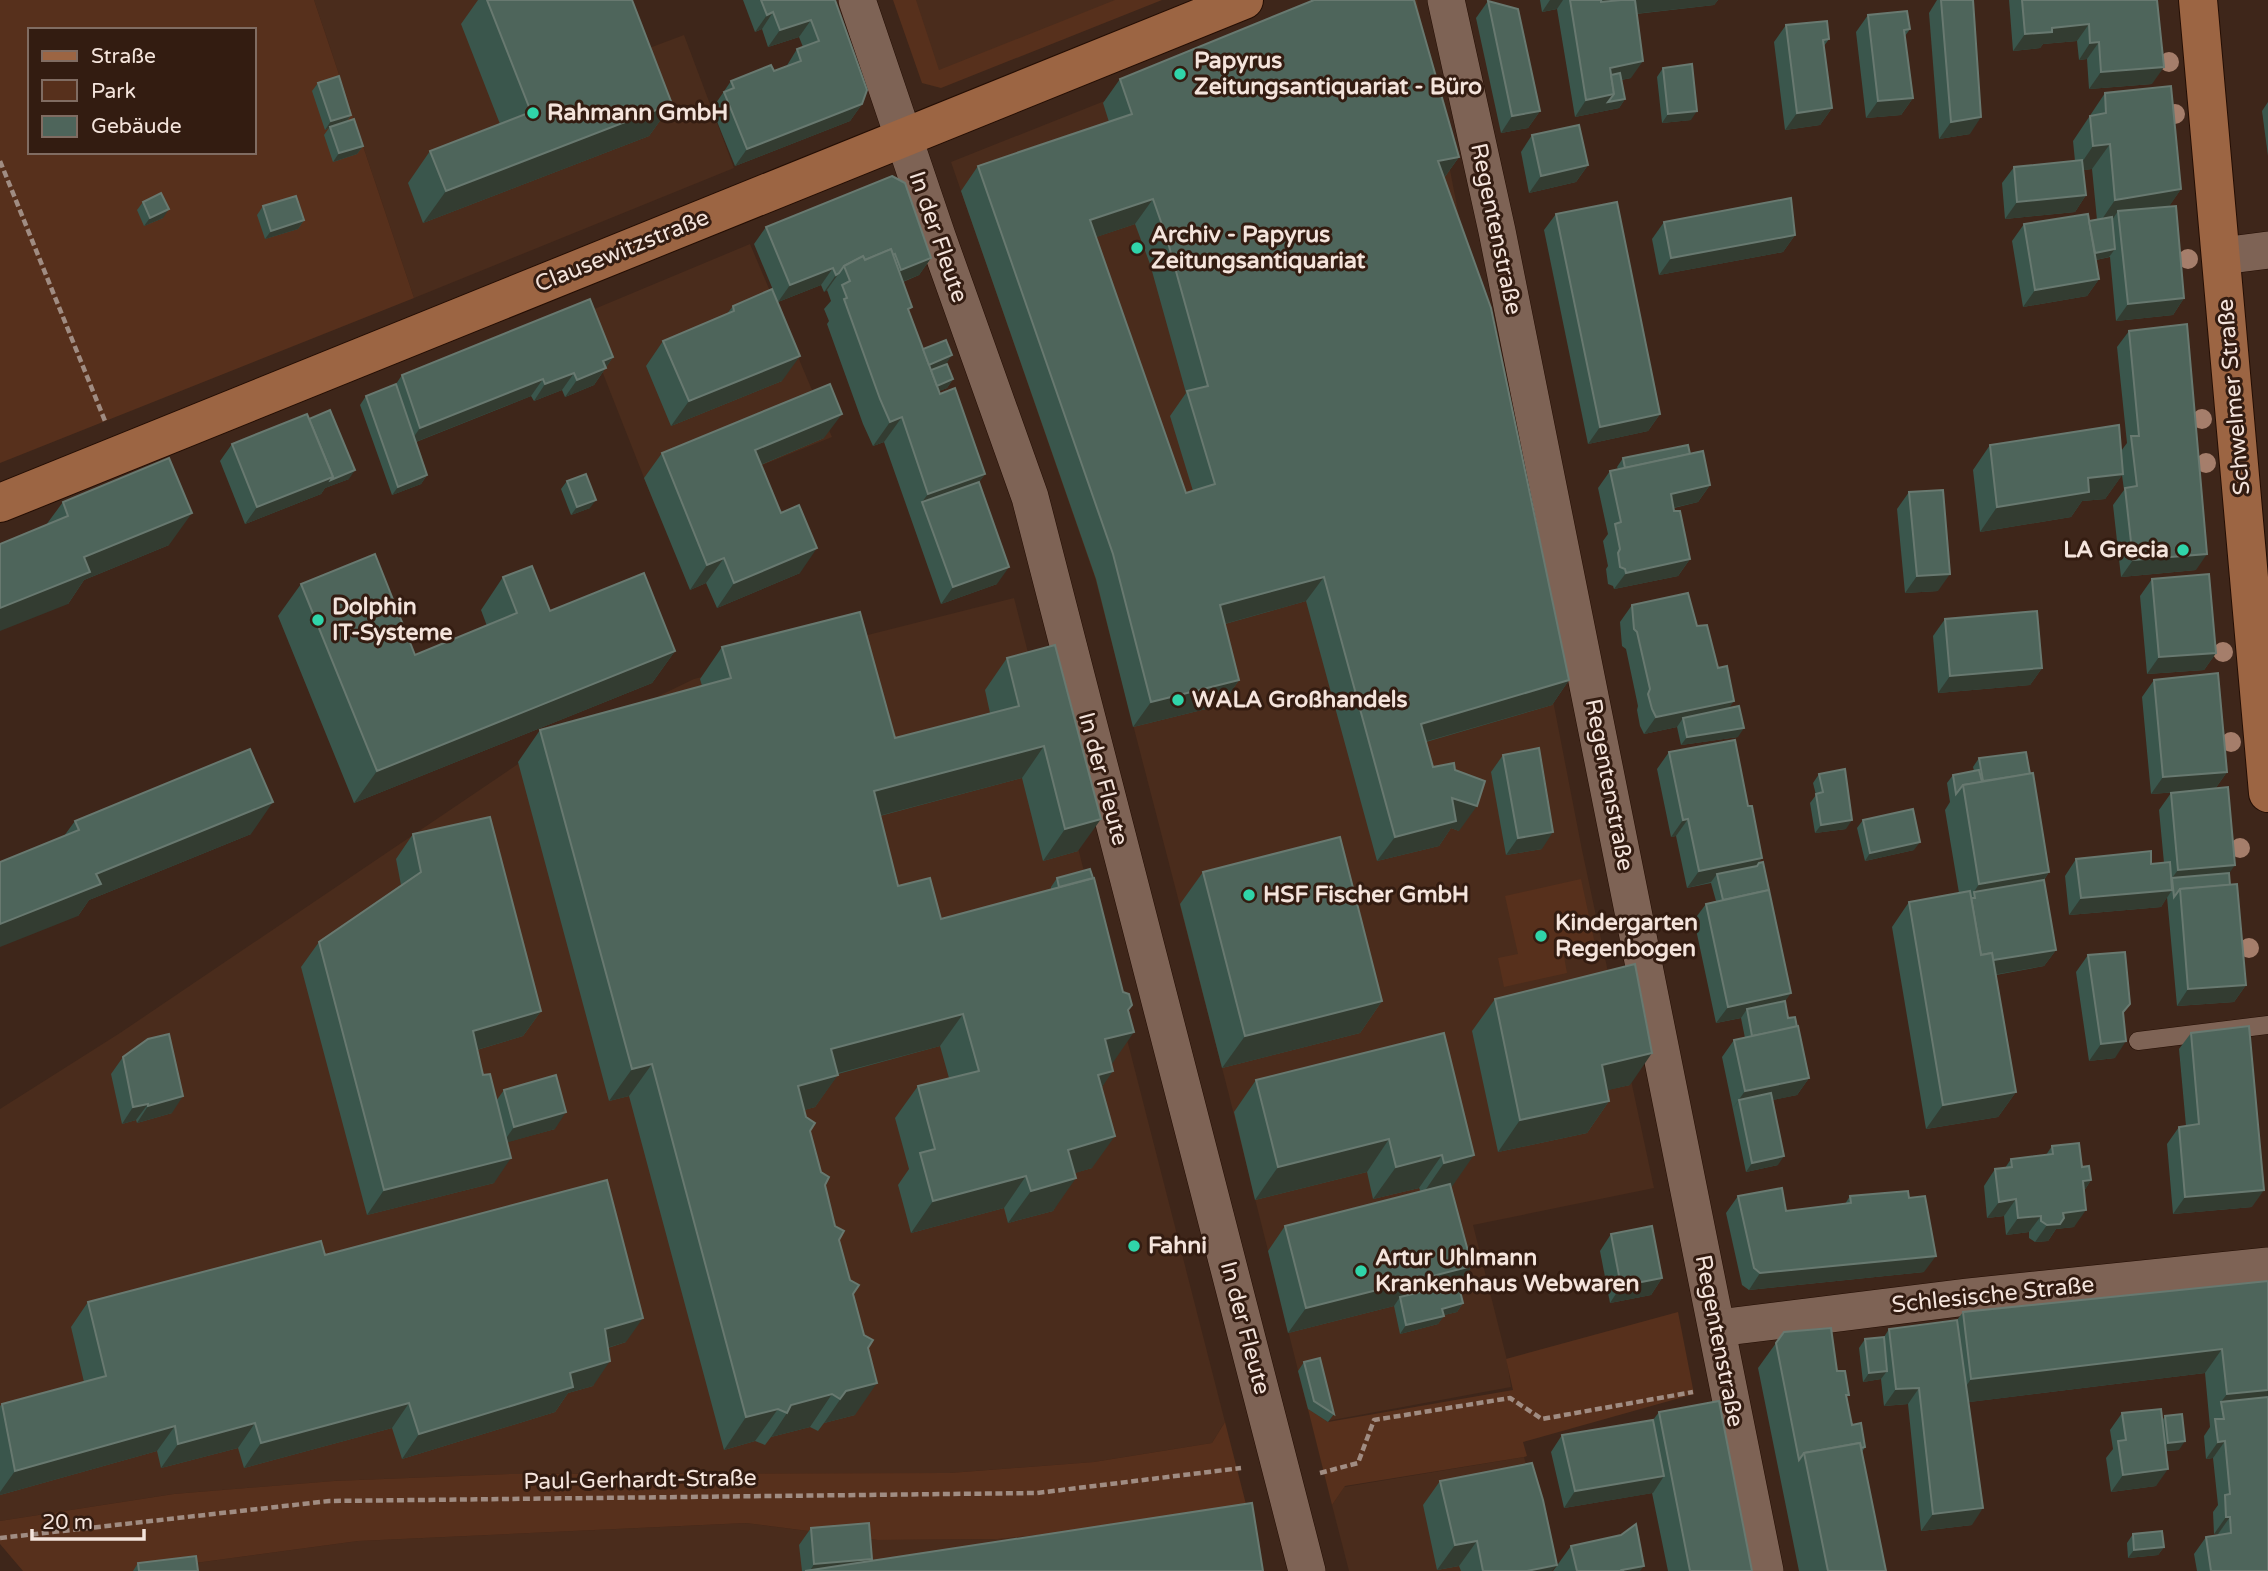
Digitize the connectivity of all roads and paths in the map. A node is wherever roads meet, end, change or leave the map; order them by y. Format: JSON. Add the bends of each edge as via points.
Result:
{"nodes":[{"id":1,"x":857,"y":0,"type":"edge"},
{"id":2,"x":1244,"y":0,"type":"edge"},
{"id":3,"x":1446,"y":0,"type":"edge"},
{"id":4,"x":2198,"y":0,"type":"edge"},
{"id":5,"x":904,"y":137,"type":"junction"},
{"id":6,"x":0,"y":161,"type":"edge"},
{"id":7,"x":2268,"y":250,"type":"edge"},
{"id":8,"x":2222,"y":256,"type":"junction"},
{"id":9,"x":119,"y":454,"type":"junction"},
{"id":10,"x":0,"y":503,"type":"edge"},
{"id":11,"x":2263,"y":671,"type":"edge"},
{"id":12,"x":2268,"y":793,"type":"edge"},
{"id":13,"x":2268,"y":1025,"type":"edge"},
{"id":14,"x":2138,"y":1041,"type":"dead end"},
{"id":15,"x":2268,"y":1266,"type":"edge"},
{"id":16,"x":1718,"y":1328,"type":"junction"},
{"id":17,"x":1727,"y":1386,"type":"junction"},
{"id":18,"x":1282,"y":1473,"type":"junction"},
{"id":19,"x":0,"y":1538,"type":"edge"},
{"id":20,"x":1307,"y":1571,"type":"edge"},
{"id":21,"x":1765,"y":1571,"type":"edge"}],
"edges":[{"from":1,"to":5,"type":"street","name":"In der Fleute"},
{"from":2,"to":5,"type":"street","name":"Clausewitzstraße"},
{"from":3,"to":16,"type":"street","name":"Regentenstraße","via":[[1497,231]]},
{"from":4,"to":8,"type":"street","name":"Schwelmer Straße"},
{"from":5,"to":9,"type":"street","name":"Clausewitzstraße"},
{"from":5,"to":18,"type":"street","name":"In der Fleute","via":[[1030,497]]},
{"from":6,"to":9,"type":"path"},
{"from":7,"to":8,"type":"street"},
{"from":8,"to":11,"type":"street","name":"Schwelmer Straße"},
{"from":9,"to":10,"type":"street","name":"Clausewitzstraße"},
{"from":11,"to":12,"type":"street","name":"Schwelmer Straße"},
{"from":13,"to":14,"type":"lane"},
{"from":15,"to":16,"type":"street","name":"Schlesische Straße"},
{"from":16,"to":17,"type":"street","name":"Regentenstraße"},
{"from":17,"to":18,"type":"path","name":"Paul-Gerhardt-Straße","via":[[1542,1419],[1510,1398],[1374,1420],[1358,1463]]},
{"from":17,"to":21,"type":"street","name":"Regentenstraße"},
{"from":18,"to":19,"type":"path","name":"Paul-Gerhardt-Straße","via":[[1037,1493],[329,1501]]},
{"from":18,"to":20,"type":"street","name":"In der Fleute"}]}
